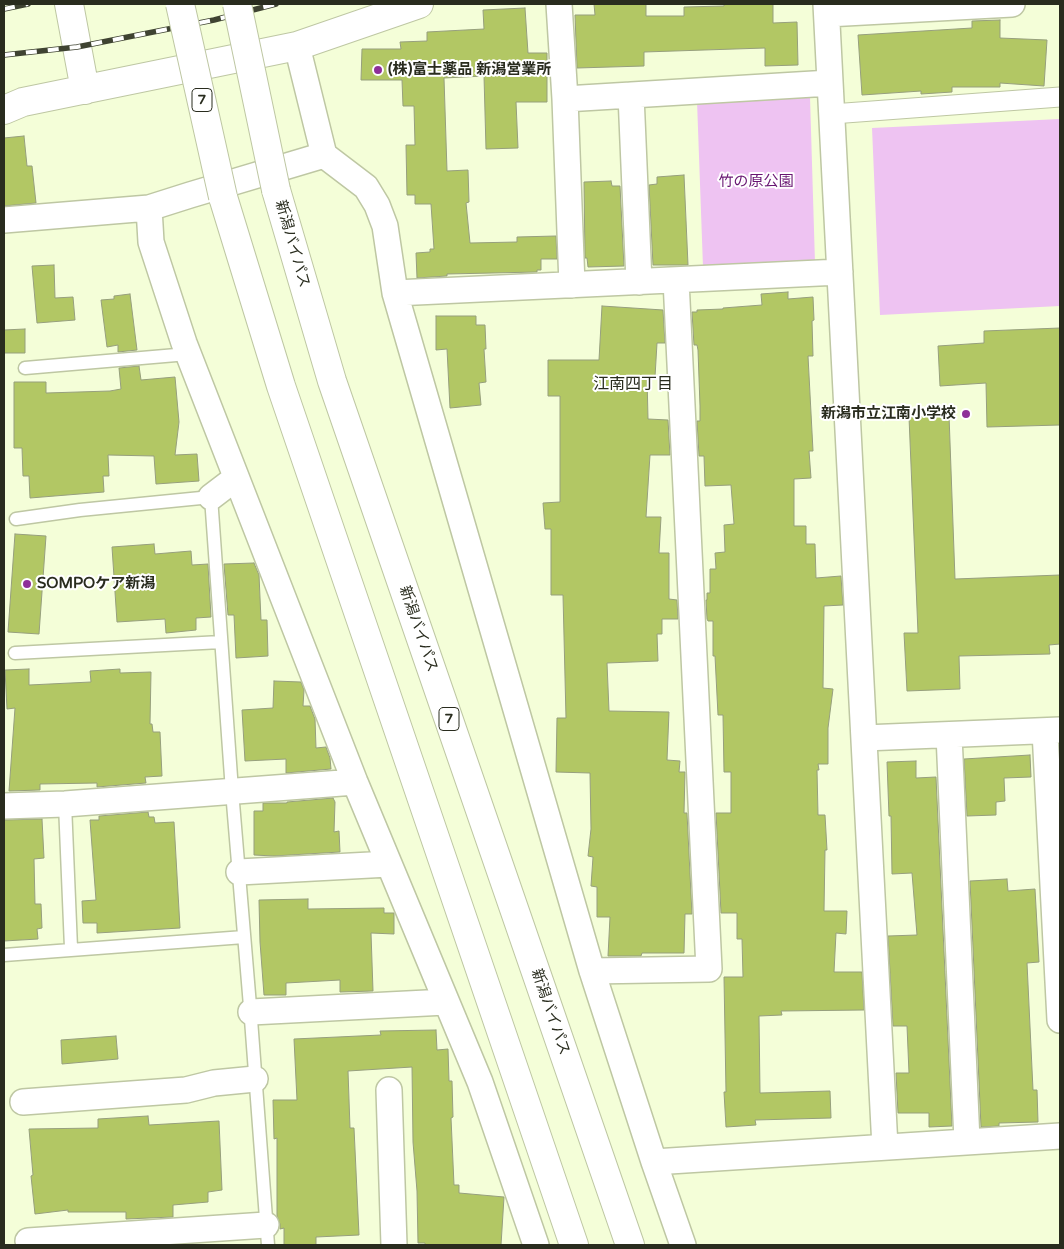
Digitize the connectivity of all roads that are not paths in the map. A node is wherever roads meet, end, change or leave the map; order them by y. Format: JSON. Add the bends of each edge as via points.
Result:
{"nodes":[{"id":1,"x":70,"y":4,"type":"edge"},
{"id":2,"x":180,"y":4,"type":"edge"},
{"id":3,"x":238,"y":4,"type":"edge"},
{"id":4,"x":419,"y":4,"type":"edge"},
{"id":5,"x":558,"y":4,"type":"edge"},
{"id":6,"x":1012,"y":4,"type":"edge"},
{"id":7,"x":826,"y":9,"type":"edge"},
{"id":8,"x":296,"y":46,"type":"junction"},
{"id":9,"x":830,"y":83,"type":"junction"},
{"id":10,"x":85,"y":90,"type":"junction"},
{"id":11,"x":632,"y":95,"type":"junction"},
{"id":12,"x":1060,"y":97,"type":"edge"},
{"id":13,"x":565,"y":99,"type":"junction"},
{"id":14,"x":4,"y":110,"type":"edge"},
{"id":15,"x":832,"y":114,"type":"junction"},
{"id":16,"x":324,"y":156,"type":"junction"},
{"id":17,"x":149,"y":208,"type":"junction"},
{"id":18,"x":4,"y":220,"type":"edge"},
{"id":19,"x":840,"y":272,"type":"junction"},
{"id":20,"x":676,"y":280,"type":"junction"},
{"id":21,"x":639,"y":282,"type":"junction"},
{"id":22,"x":572,"y":285,"type":"junction"},
{"id":23,"x":395,"y":293,"type":"junction"},
{"id":24,"x":188,"y":354,"type":"junction"},
{"id":25,"x":25,"y":368,"type":"dead end"},
{"id":26,"x":236,"y":478,"type":"junction"},
{"id":27,"x":211,"y":497,"type":"junction"},
{"id":28,"x":16,"y":519,"type":"dead end"},
{"id":29,"x":221,"y":642,"type":"junction"},
{"id":30,"x":15,"y":653,"type":"dead end"},
{"id":31,"x":1053,"y":731,"type":"edge"},
{"id":32,"x":949,"y":735,"type":"junction"},
{"id":33,"x":864,"y":738,"type":"junction"},
{"id":34,"x":355,"y":782,"type":"junction"},
{"id":35,"x":232,"y":791,"type":"junction"},
{"id":36,"x":65,"y":804,"type":"junction"},
{"id":37,"x":4,"y":806,"type":"edge"},
{"id":38,"x":389,"y":864,"type":"junction"},
{"id":39,"x":239,"y":872,"type":"junction"},
{"id":40,"x":244,"y":937,"type":"junction"},
{"id":41,"x":71,"y":948,"type":"junction"},
{"id":42,"x":4,"y":955,"type":"edge"},
{"id":43,"x":592,"y":971,"type":"junction"},
{"id":44,"x":446,"y":1002,"type":"junction"},
{"id":45,"x":251,"y":1012,"type":"junction"},
{"id":46,"x":1060,"y":1020,"type":"edge"},
{"id":47,"x":256,"y":1080,"type":"junction"},
{"id":48,"x":389,"y":1090,"type":"dead end"},
{"id":49,"x":23,"y":1102,"type":"dead end"},
{"id":50,"x":1060,"y":1136,"type":"edge"},
{"id":51,"x":967,"y":1141,"type":"junction"},
{"id":52,"x":885,"y":1148,"type":"junction"},
{"id":53,"x":654,"y":1162,"type":"junction"},
{"id":54,"x":267,"y":1235,"type":"edge"},
{"id":55,"x":28,"y":1240,"type":"dead end"},
{"id":56,"x":394,"y":1245,"type":"edge"},
{"id":57,"x":536,"y":1245,"type":"edge"},
{"id":58,"x":574,"y":1245,"type":"edge"},
{"id":59,"x":630,"y":1245,"type":"edge"},
{"id":60,"x":683,"y":1245,"type":"edge"}],
"edges":[{"from":1,"to":10,"type":"main road"},
{"from":2,"to":58,"type":"main road","number":"7","bridge":true,"via":[[223,197],[280,386]]},
{"from":3,"to":59,"type":"main road","name":"新潟バイパス","number":"7","bridge":true,"via":[[276,190],[332,381]]},
{"from":4,"to":8,"type":"main road"},
{"from":5,"to":13,"type":"street"},
{"from":6,"to":7,"type":"street"},
{"from":7,"to":9,"type":"street"},
{"from":8,"to":10,"type":"main road"},
{"from":8,"to":16,"type":"street"},
{"from":9,"to":11,"type":"street"},
{"from":9,"to":15,"type":"street"},
{"from":10,"to":14,"type":"main road","via":[[23,102]]},
{"from":11,"to":13,"type":"street"},
{"from":11,"to":21,"type":"street"},
{"from":12,"to":15,"type":"street"},
{"from":13,"to":22,"type":"street"},
{"from":15,"to":19,"type":"street"},
{"from":16,"to":17,"type":"street"},
{"from":16,"to":23,"type":"street","via":[[366,187],[377,205],[385,226]]},
{"from":17,"to":18,"type":"street"},
{"from":17,"to":24,"type":"street","via":[[151,242]]},
{"from":19,"to":20,"type":"street"},
{"from":19,"to":33,"type":"street"},
{"from":20,"to":21,"type":"street"},
{"from":20,"to":43,"type":"street","via":[[709,969]]},
{"from":21,"to":22,"type":"street"},
{"from":22,"to":23,"type":"street"},
{"from":23,"to":43,"type":"street"},
{"from":24,"to":25,"type":"lane"},
{"from":24,"to":26,"type":"street"},
{"from":26,"to":27,"type":"street"},
{"from":26,"to":34,"type":"street"},
{"from":27,"to":28,"type":"lane"},
{"from":27,"to":29,"type":"lane"},
{"from":29,"to":30,"type":"lane"},
{"from":29,"to":35,"type":"lane"},
{"from":31,"to":32,"type":"street"},
{"from":31,"to":46,"type":"street"},
{"from":32,"to":33,"type":"street"},
{"from":32,"to":51,"type":"street"},
{"from":33,"to":52,"type":"street"},
{"from":34,"to":35,"type":"street"},
{"from":34,"to":38,"type":"street"},
{"from":35,"to":36,"type":"street"},
{"from":35,"to":39,"type":"lane"},
{"from":36,"to":37,"type":"street"},
{"from":36,"to":41,"type":"lane"},
{"from":38,"to":39,"type":"street"},
{"from":38,"to":44,"type":"street"},
{"from":39,"to":40,"type":"lane"},
{"from":40,"to":41,"type":"lane"},
{"from":40,"to":45,"type":"lane"},
{"from":41,"to":42,"type":"lane"},
{"from":43,"to":53,"type":"street"},
{"from":44,"to":45,"type":"street"},
{"from":44,"to":57,"type":"street","via":[[480,1082]]},
{"from":45,"to":47,"type":"lane"},
{"from":47,"to":49,"type":"street","via":[[214,1083],[186,1090]]},
{"from":47,"to":54,"type":"lane"},
{"from":48,"to":56,"type":"street"},
{"from":50,"to":51,"type":"street"},
{"from":51,"to":52,"type":"street"},
{"from":52,"to":53,"type":"street"},
{"from":53,"to":60,"type":"street"},
{"from":54,"to":55,"type":"street"}]}
